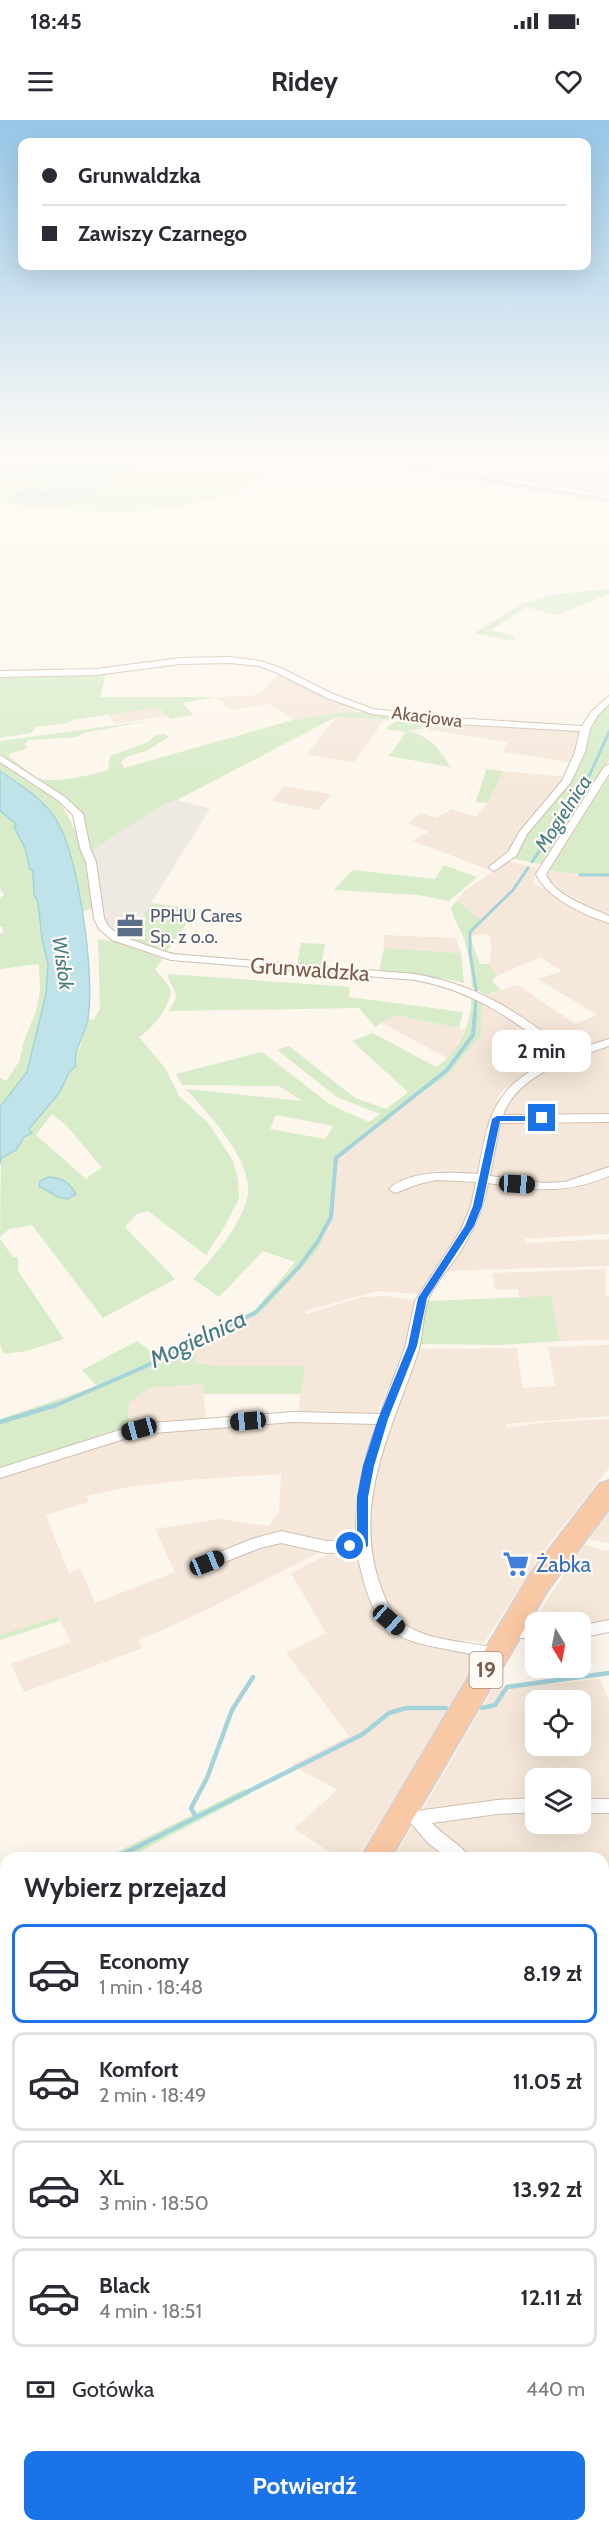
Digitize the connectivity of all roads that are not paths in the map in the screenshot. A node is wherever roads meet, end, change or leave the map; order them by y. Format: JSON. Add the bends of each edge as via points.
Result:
{"nodes":[{"id":1,"x":0,"y":674,"type":"edge"},
{"id":2,"x":609,"y":699,"type":"edge"},
{"id":3,"x":585,"y":729,"type":"junction"},
{"id":4,"x":0,"y":758,"type":"edge"},
{"id":5,"x":609,"y":767,"type":"edge"},
{"id":6,"x":494,"y":868,"type":"dead end"},
{"id":7,"x":609,"y":920,"type":"edge"},
{"id":8,"x":609,"y":1042,"type":"edge"},
{"id":9,"x":568,"y":1057,"type":"junction"},
{"id":10,"x":609,"y":1118,"type":"edge"},
{"id":11,"x":497,"y":1119,"type":"junction"},
{"id":12,"x":609,"y":1172,"type":"edge"},
{"id":13,"x":483,"y":1178,"type":"junction"},
{"id":14,"x":395,"y":1189,"type":"dead end"},
{"id":15,"x":383,"y":1419,"type":"junction"},
{"id":16,"x":0,"y":1473,"type":"edge"},
{"id":17,"x":609,"y":1490,"type":"edge"},
{"id":18,"x":362,"y":1546,"type":"junction"},
{"id":19,"x":207,"y":1563,"type":"dead end"},
{"id":20,"x":609,"y":1626,"type":"edge"},
{"id":21,"x":591,"y":1630,"type":"edge"},
{"id":22,"x":522,"y":1633,"type":"edge"},
{"id":23,"x":495,"y":1654,"type":"junction"},
{"id":24,"x":525,"y":1805,"type":"edge"},
{"id":25,"x":591,"y":1806,"type":"edge"},
{"id":26,"x":609,"y":1806,"type":"edge"},
{"id":27,"x":410,"y":1815,"type":"junction"},
{"id":28,"x":380,"y":1852,"type":"edge"},
{"id":29,"x":452,"y":1852,"type":"edge"}],
"edges":[{"from":1,"to":3,"type":"street","name":"Akacjowa","via":[[105,671],[214,659],[246,662],[278,670],[330,696],[372,711],[454,721]]},
{"from":2,"to":3,"type":"street"},
{"from":3,"to":6,"type":"street","via":[[580,752],[566,782],[523,833],[512,854]]},
{"from":4,"to":9,"type":"street","name":"Grunwaldzka","via":[[74,809],[91,861],[99,918],[110,935],[179,958],[451,982],[485,996]]},
{"from":5,"to":7,"type":"street","via":[[541,874],[549,889]]},
{"from":8,"to":9,"type":"street"},
{"from":9,"to":11,"type":"street","via":[[515,1088],[505,1099]]},
{"from":10,"to":11,"type":"street"},
{"from":11,"to":13,"type":"street"},
{"from":12,"to":13,"type":"street","via":[[567,1186]]},
{"from":13,"to":14,"type":"street","via":[[451,1174]]},
{"from":13,"to":15,"type":"street","via":[[470,1226],[423,1298],[412,1346]]},
{"from":15,"to":16,"type":"street","via":[[293,1417],[139,1429]]},
{"from":15,"to":18,"type":"street","via":[[368,1466]]},
{"from":17,"to":22,"type":"highway","number":"19","via":[[539,1582]]},
{"from":18,"to":19,"type":"street","via":[[326,1547],[281,1537]]},
{"from":18,"to":23,"type":"street","via":[[382,1608],[399,1629],[429,1640]]},
{"from":20,"to":21,"type":"street"},
{"from":22,"to":23,"type":"highway","number":"19"},
{"from":23,"to":27,"type":"highway","number":"19"},
{"from":24,"to":27,"type":"street"},
{"from":25,"to":26,"type":"street"},
{"from":27,"to":28,"type":"highway","number":"19"},
{"from":27,"to":29,"type":"street"}]}
